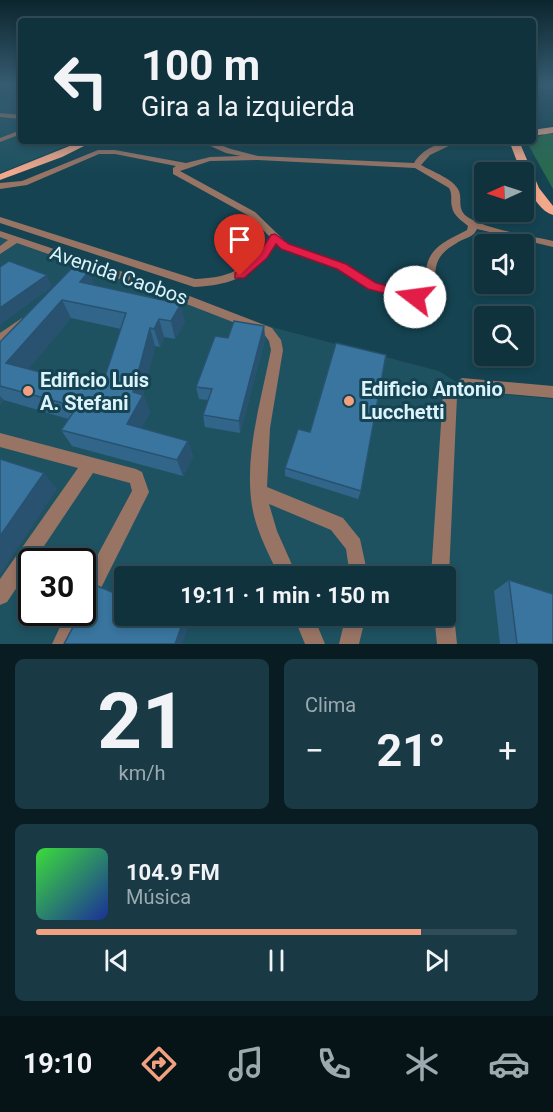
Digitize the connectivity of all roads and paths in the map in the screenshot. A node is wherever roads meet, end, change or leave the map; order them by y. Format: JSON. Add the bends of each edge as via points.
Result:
{"nodes":[{"id":1,"x":0,"y":115,"type":"edge"},
{"id":2,"x":18,"y":117,"type":"edge"},
{"id":3,"x":536,"y":124,"type":"edge"},
{"id":4,"x":551,"y":127,"type":"edge"},
{"id":5,"x":536,"y":132,"type":"edge"},
{"id":6,"x":18,"y":133,"type":"edge"},
{"id":7,"x":0,"y":140,"type":"edge"},
{"id":8,"x":83,"y":144,"type":"edge"},
{"id":9,"x":210,"y":144,"type":"edge"},
{"id":10,"x":444,"y":144,"type":"edge"},
{"id":11,"x":518,"y":144,"type":"edge"},
{"id":12,"x":258,"y":158,"type":"junction"},
{"id":13,"x":524,"y":162,"type":"edge"},
{"id":14,"x":186,"y":165,"type":"junction"},
{"id":15,"x":417,"y":166,"type":"junction"},
{"id":16,"x":0,"y":177,"type":"edge"},
{"id":17,"x":534,"y":178,"type":"edge"},
{"id":18,"x":0,"y":186,"type":"edge"},
{"id":19,"x":534,"y":189,"type":"edge"},
{"id":20,"x":553,"y":199,"type":"edge"},
{"id":21,"x":553,"y":212,"type":"edge"},
{"id":22,"x":0,"y":220,"type":"edge"},
{"id":23,"x":473,"y":225,"type":"junction"},
{"id":24,"x":0,"y":234,"type":"edge"},
{"id":25,"x":275,"y":237,"type":"junction"},
{"id":26,"x":16,"y":239,"type":"junction"},
{"id":27,"x":553,"y":244,"type":"edge"},
{"id":28,"x":0,"y":251,"type":"edge"},
{"id":29,"x":27,"y":318,"type":"edge"},
{"id":30,"x":0,"y":340,"type":"edge"},
{"id":31,"x":553,"y":392,"type":"edge"},
{"id":32,"x":0,"y":440,"type":"edge"},
{"id":33,"x":90,"y":464,"type":"junction"},
{"id":34,"x":260,"y":492,"type":"junction"},
{"id":35,"x":284,"y":566,"type":"edge"},
{"id":36,"x":357,"y":566,"type":"edge"},
{"id":37,"x":439,"y":566,"type":"edge"},
{"id":38,"x":96,"y":577,"type":"edge"},
{"id":39,"x":0,"y":595,"type":"edge"},
{"id":40,"x":71,"y":626,"type":"edge"},
{"id":41,"x":308,"y":626,"type":"edge"},
{"id":42,"x":353,"y":626,"type":"edge"},
{"id":43,"x":445,"y":626,"type":"edge"},
{"id":44,"x":62,"y":644,"type":"edge"},
{"id":45,"x":315,"y":644,"type":"edge"},
{"id":46,"x":349,"y":644,"type":"edge"},
{"id":47,"x":447,"y":644,"type":"edge"}],
"edges":[{"from":1,"to":2,"type":"street"},
{"from":3,"to":4,"type":"main road"},
{"from":4,"to":5,"type":"main road"},
{"from":6,"to":7,"type":"street"},
{"from":8,"to":16,"type":"main road"},
{"from":9,"to":12,"type":"street"},
{"from":10,"to":15,"type":"street","via":[[419,159]]},
{"from":11,"to":13,"type":"main road"},
{"from":12,"to":14,"type":"street","via":[[210,159]]},
{"from":12,"to":15,"type":"street"},
{"from":14,"to":18,"type":"street","via":[[98,152],[24,183]]},
{"from":14,"to":25,"type":"street","via":[[176,172],[252,214]]},
{"from":15,"to":23,"type":"street","via":[[452,186],[456,208]]},
{"from":17,"to":20,"type":"main road"},
{"from":19,"to":21,"type":"main road"},
{"from":22,"to":25,"type":"street","via":[[194,282],[218,283],[240,276],[263,256]]},
{"from":23,"to":25,"type":"street","via":[[471,232],[438,248],[431,260],[430,301],[372,286],[341,267],[285,247]]},
{"from":23,"to":27,"type":"street"},
{"from":24,"to":26,"type":"street","name":"Avenida Caobos"},
{"from":26,"to":28,"type":"street"},
{"from":26,"to":34,"type":"street","name":"Avenida Caobos","via":[[86,269],[219,311],[268,331],[277,350],[259,462]]},
{"from":29,"to":30,"type":"street"},
{"from":31,"to":37,"type":"street","via":[[462,384],[450,393]]},
{"from":32,"to":33,"type":"street"},
{"from":33,"to":38,"type":"street","via":[[136,477],[141,492]]},
{"from":33,"to":39,"type":"street"},
{"from":34,"to":35,"type":"street","name":"Avenida Caobos","via":[[262,510]]},
{"from":34,"to":36,"type":"street","via":[[337,524],[354,545]]},
{"from":40,"to":44,"type":"street"},
{"from":41,"to":45,"type":"street"},
{"from":42,"to":46,"type":"street"},
{"from":43,"to":47,"type":"street"}]}
